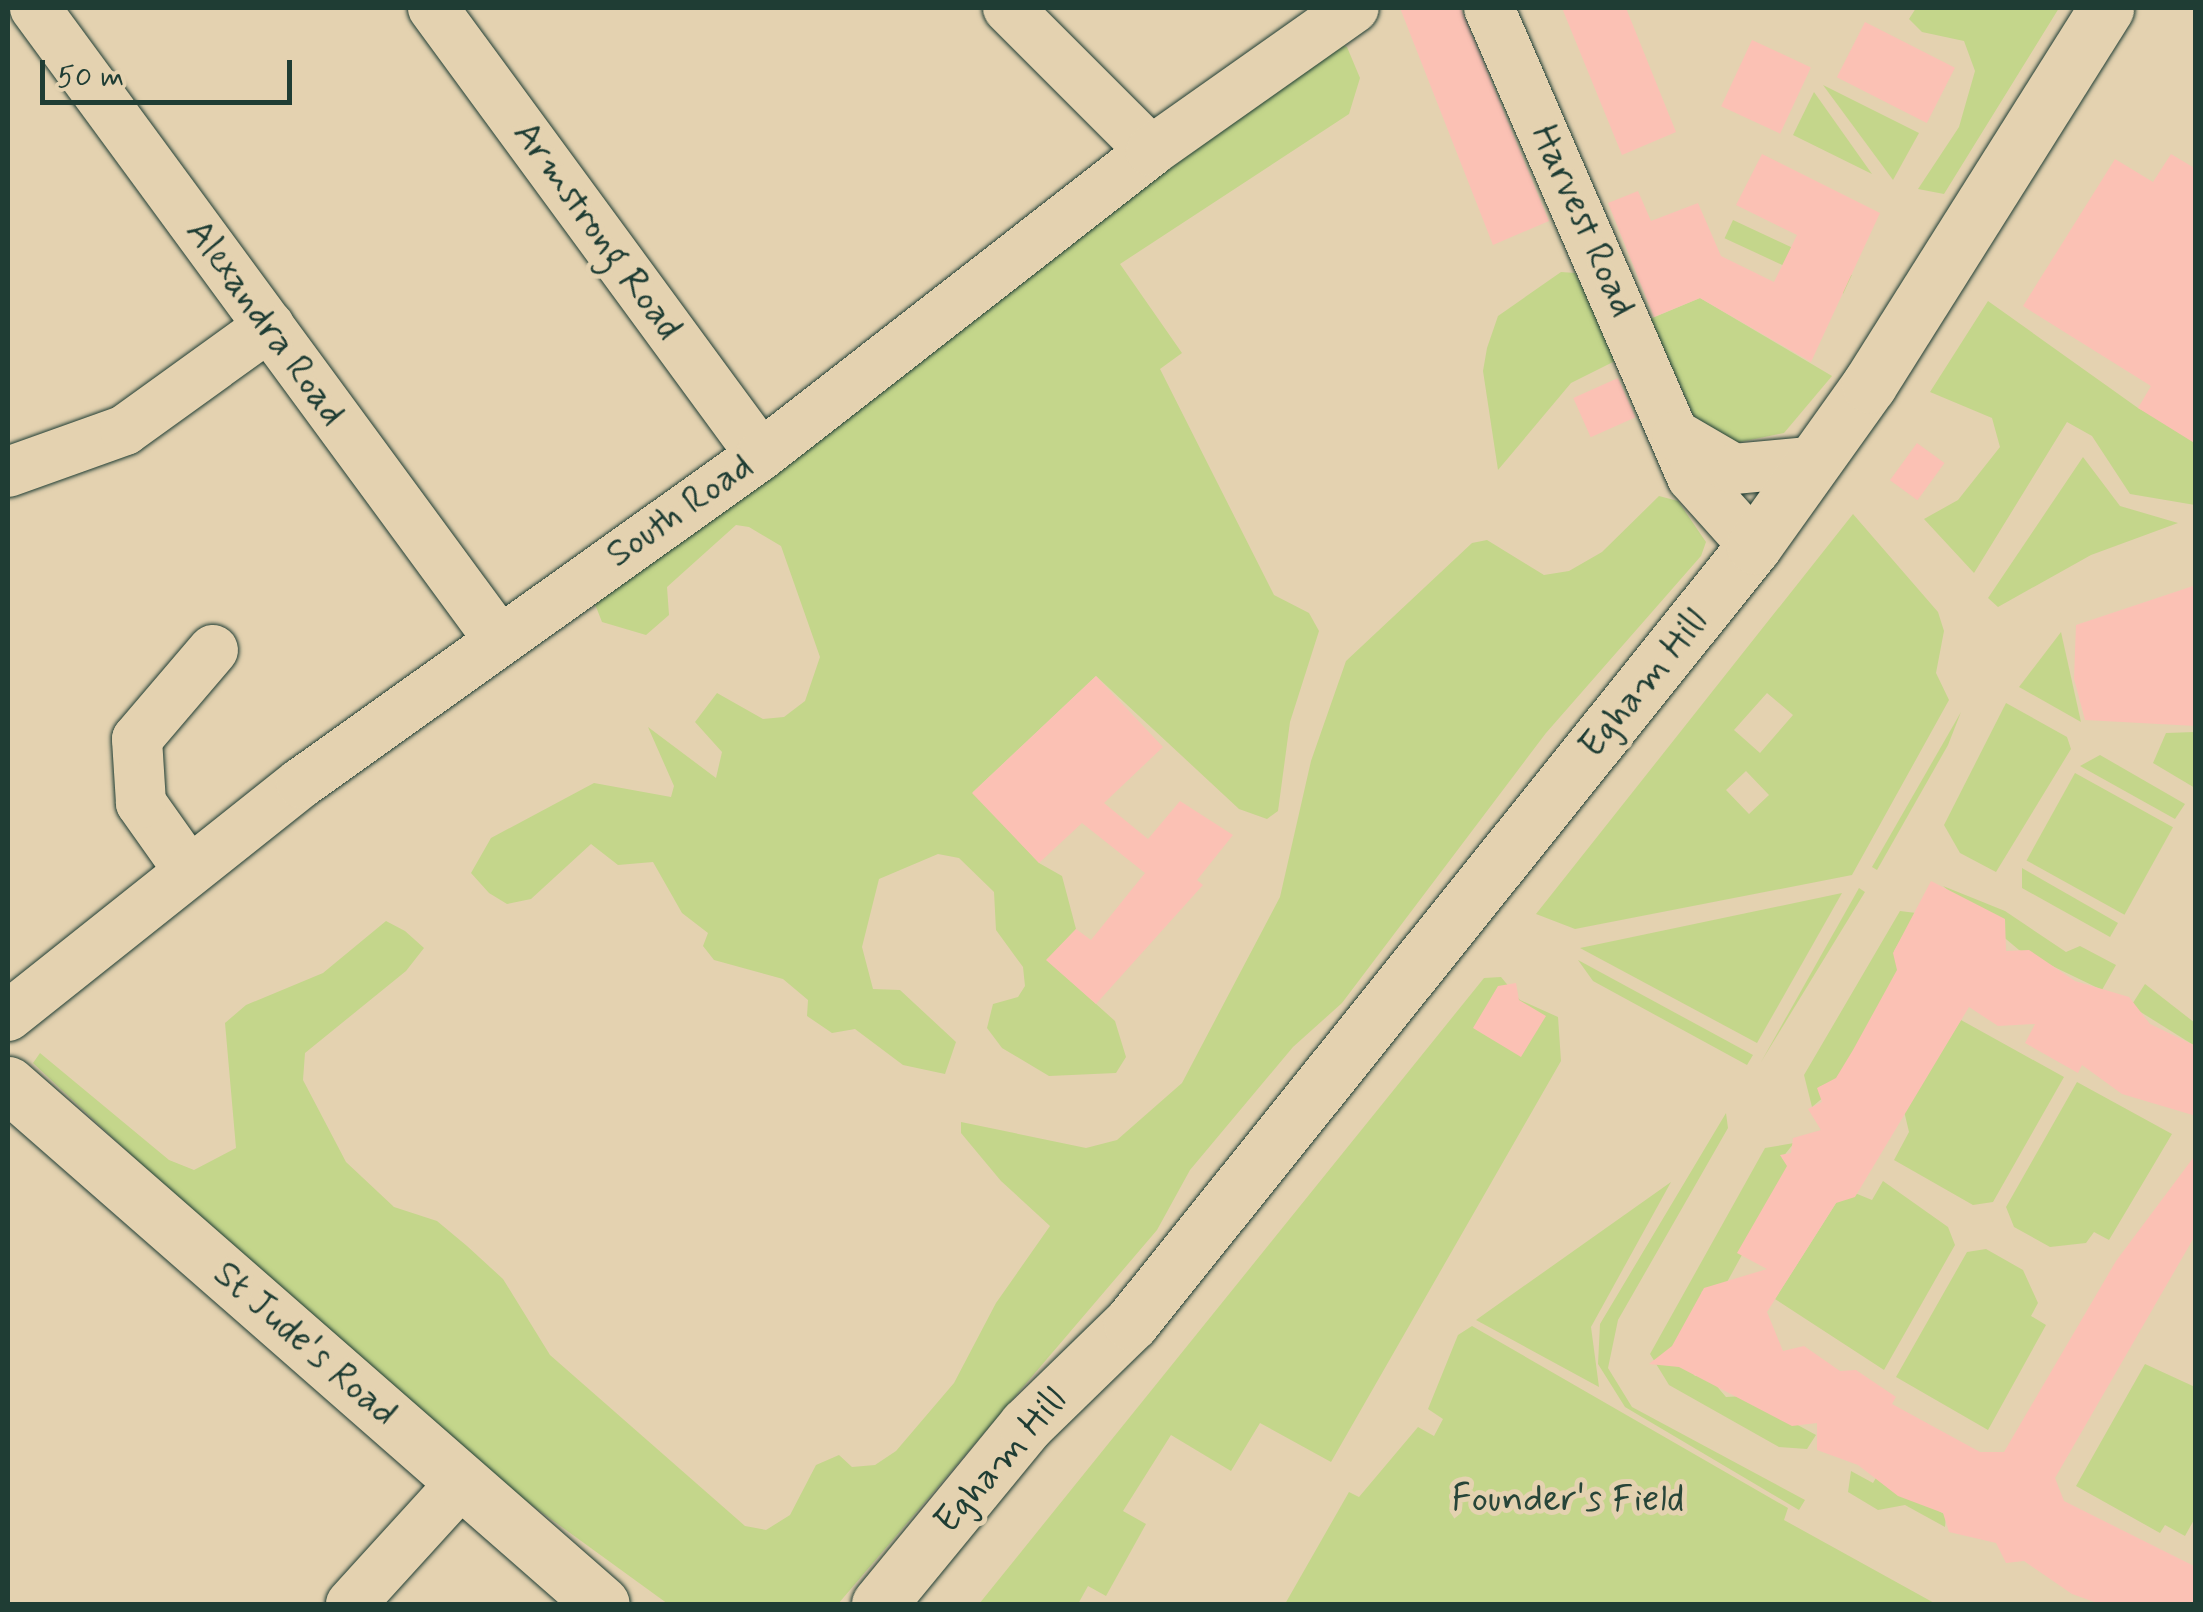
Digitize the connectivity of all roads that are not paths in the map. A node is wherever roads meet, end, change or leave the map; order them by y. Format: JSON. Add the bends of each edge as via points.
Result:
{"nodes":[{"id":1,"x":35,"y":8,"type":"edge"},
{"id":2,"x":434,"y":8,"type":"edge"},
{"id":3,"x":1008,"y":8,"type":"edge"},
{"id":4,"x":1354,"y":8,"type":"edge"},
{"id":5,"x":1489,"y":8,"type":"edge"},
{"id":6,"x":2106,"y":8,"type":"edge"},
{"id":7,"x":1152,"y":151,"type":"junction"},
{"id":8,"x":268,"y":326,"type":"junction"},
{"id":9,"x":1677,"y":436,"type":"junction"},
{"id":10,"x":761,"y":454,"type":"junction"},
{"id":11,"x":1818,"y":460,"type":"junction"},
{"id":12,"x":8,"y":472,"type":"edge"},
{"id":13,"x":1754,"y":546,"type":"junction"},
{"id":14,"x":497,"y":638,"type":"junction"},
{"id":15,"x":213,"y":650,"type":"dead end"},
{"id":16,"x":187,"y":868,"type":"junction"},
{"id":17,"x":8,"y":1016,"type":"edge"},
{"id":18,"x":8,"y":1084,"type":"edge"},
{"id":19,"x":1130,"y":1323,"type":"junction"},
{"id":20,"x":462,"y":1481,"type":"junction"},
{"id":21,"x":351,"y":1604,"type":"edge"},
{"id":22,"x":602,"y":1604,"type":"edge"},
{"id":23,"x":879,"y":1604,"type":"edge"},
{"id":24,"x":924,"y":1604,"type":"edge"}],
"edges":[{"from":1,"to":8,"type":"street","name":"Alexandra Road"},
{"from":2,"to":10,"type":"street","name":"Armstrong Road"},
{"from":3,"to":7,"type":"street"},
{"from":4,"to":7,"type":"street","name":"South Road"},
{"from":5,"to":9,"type":"street","name":"Harvest Road"},
{"from":6,"to":11,"type":"main road","name":"Egham Hill"},
{"from":7,"to":10,"type":"street","name":"South Road"},
{"from":8,"to":12,"type":"street","via":[[125,430]]},
{"from":8,"to":14,"type":"street","name":"Alexandra Road"},
{"from":9,"to":11,"type":"street","via":[[1734,469]]},
{"from":9,"to":13,"type":"street","name":"Harvest Road","via":[[1702,492]]},
{"from":10,"to":14,"type":"street","name":"South Road"},
{"from":11,"to":13,"type":"main road","name":"Egham Hill"},
{"from":13,"to":19,"type":"main road","name":"Egham Hill"},
{"from":14,"to":16,"type":"street","name":"South Road"},
{"from":15,"to":16,"type":"street","via":[[125,732],[141,803]]},
{"from":16,"to":17,"type":"street","name":"South Road"},
{"from":18,"to":20,"type":"main road","name":"St Jude's Road"},
{"from":19,"to":23,"type":"main road","name":"Egham Hill","via":[[1026,1424]]},
{"from":19,"to":24,"type":"main road","name":"Egham Hill","via":[[1097,1382]]},
{"from":20,"to":21,"type":"street"},
{"from":20,"to":22,"type":"main road","name":"St Jude's Road"}]}
